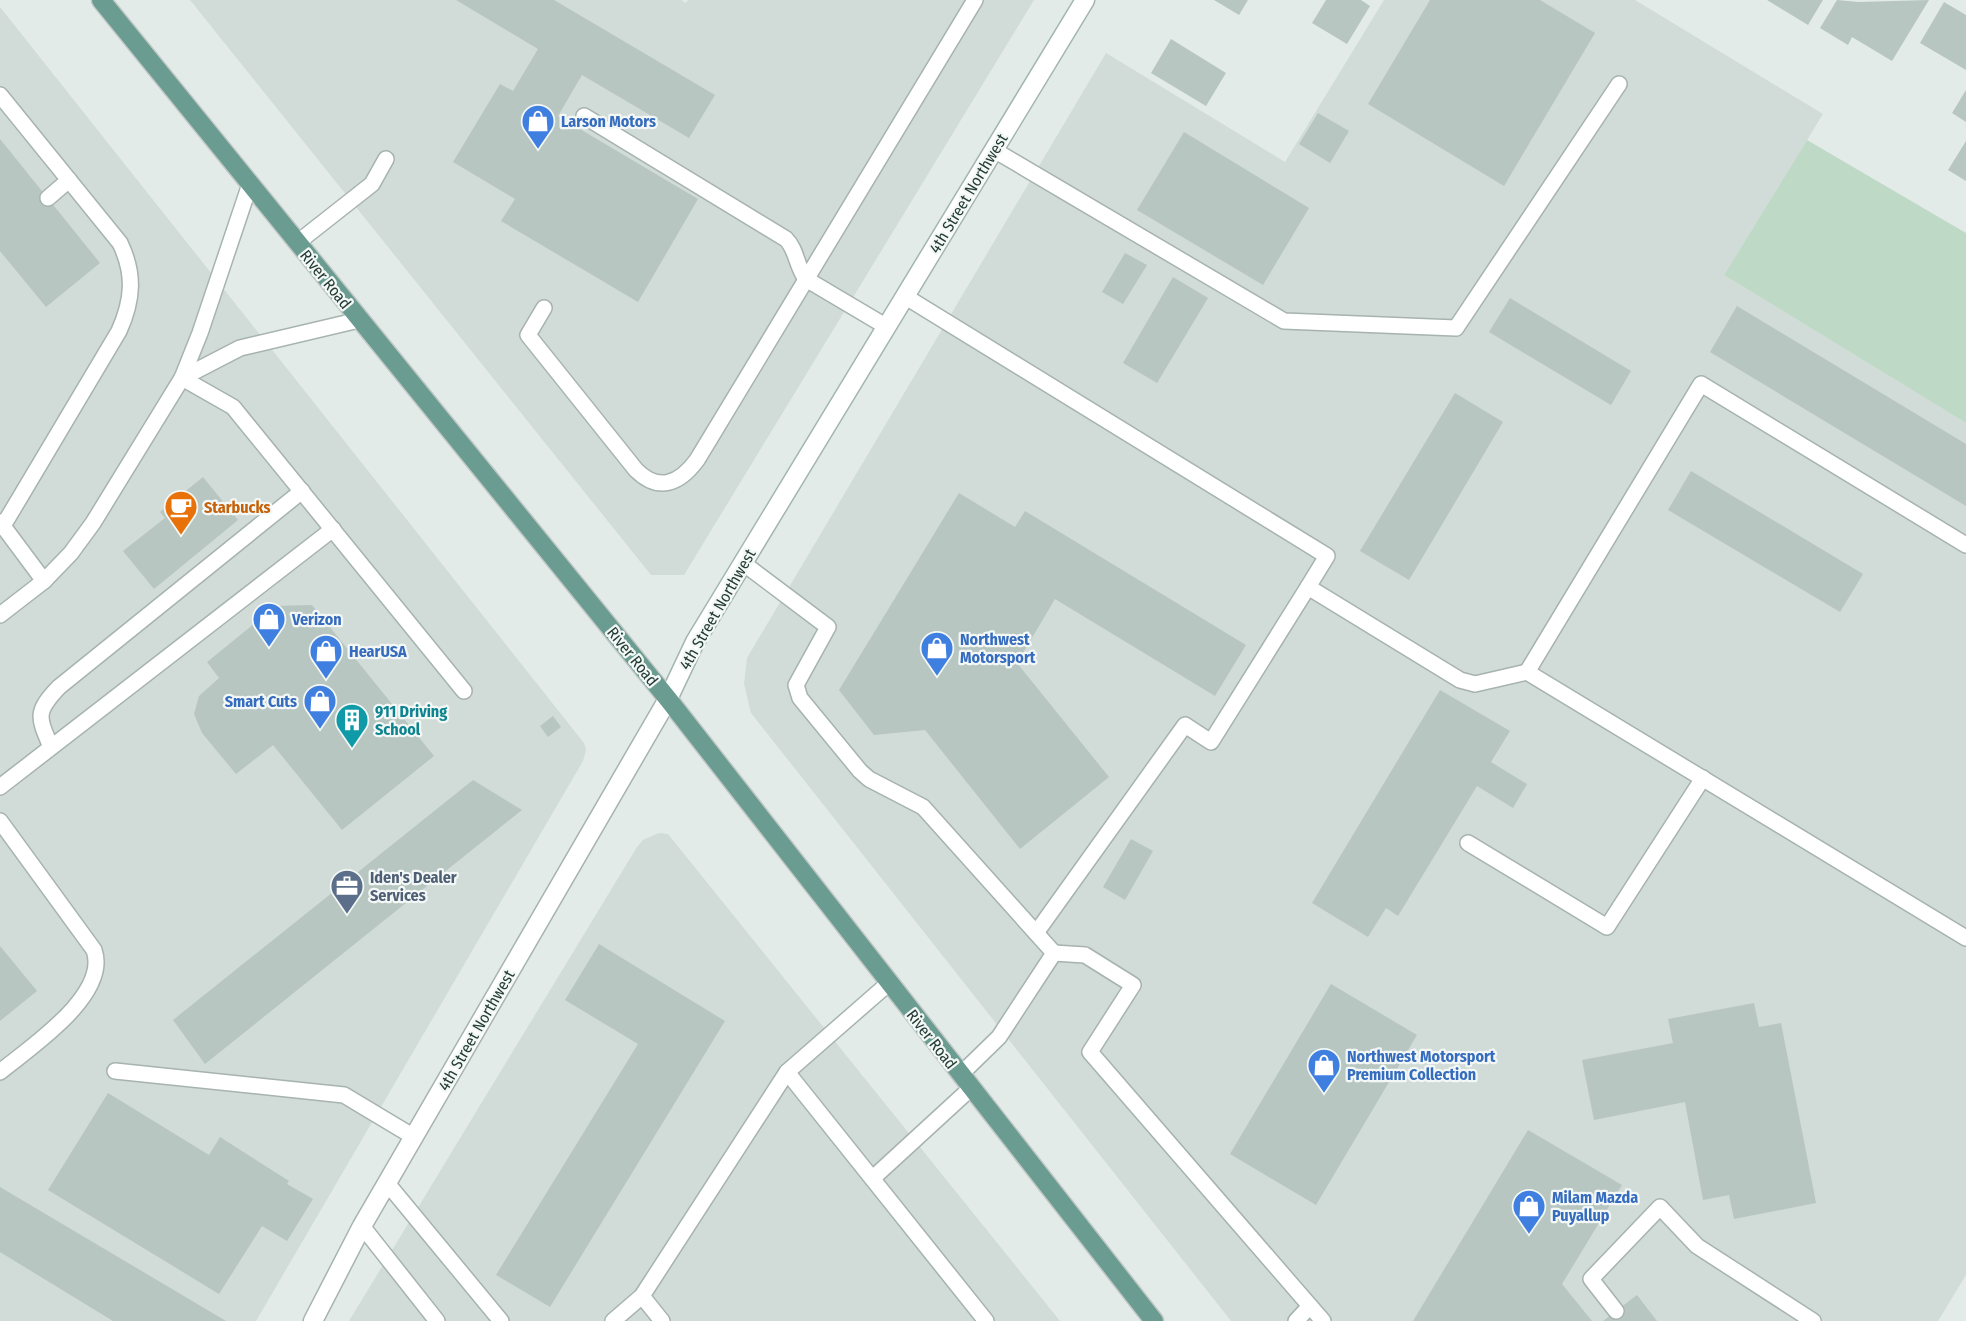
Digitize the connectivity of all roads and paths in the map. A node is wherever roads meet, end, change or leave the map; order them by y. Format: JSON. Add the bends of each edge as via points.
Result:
{"nodes":[{"id":1,"x":101,"y":0,"type":"edge"},
{"id":2,"x":975,"y":0,"type":"edge"},
{"id":3,"x":1085,"y":0,"type":"edge"},
{"id":4,"x":1618,"y":84,"type":"dead end"},
{"id":5,"x":0,"y":95,"type":"edge"},
{"id":6,"x":584,"y":116,"type":"dead end"},
{"id":7,"x":994,"y":150,"type":"junction"},
{"id":8,"x":386,"y":159,"type":"dead end"},
{"id":9,"x":69,"y":180,"type":"junction"},
{"id":10,"x":250,"y":184,"type":"junction"},
{"id":11,"x":48,"y":198,"type":"dead end"},
{"id":12,"x":297,"y":243,"type":"junction"},
{"id":13,"x":806,"y":279,"type":"junction"},
{"id":14,"x":906,"y":297,"type":"junction"},
{"id":15,"x":544,"y":308,"type":"dead end"},
{"id":16,"x":359,"y":320,"type":"junction"},
{"id":17,"x":886,"y":327,"type":"junction"},
{"id":18,"x":182,"y":378,"type":"junction"},
{"id":19,"x":302,"y":491,"type":"junction"},
{"id":20,"x":1,"y":524,"type":"edge"},
{"id":21,"x":333,"y":529,"type":"junction"},
{"id":22,"x":1966,"y":545,"type":"edge"},
{"id":23,"x":743,"y":563,"type":"junction"},
{"id":24,"x":44,"y":581,"type":"junction"},
{"id":25,"x":1308,"y":587,"type":"junction"},
{"id":26,"x":0,"y":615,"type":"edge"},
{"id":27,"x":1527,"y":672,"type":"junction"},
{"id":28,"x":464,"y":691,"type":"dead end"},
{"id":29,"x":668,"y":699,"type":"junction"},
{"id":30,"x":51,"y":747,"type":"junction"},
{"id":31,"x":1702,"y":778,"type":"junction"},
{"id":32,"x":0,"y":786,"type":"edge"},
{"id":33,"x":0,"y":821,"type":"edge"},
{"id":34,"x":1468,"y":843,"type":"dead end"},
{"id":35,"x":1036,"y":933,"type":"junction"},
{"id":36,"x":1966,"y":938,"type":"edge"},
{"id":37,"x":1054,"y":953,"type":"junction"},
{"id":38,"x":889,"y":983,"type":"junction"},
{"id":39,"x":115,"y":1071,"type":"dead end"},
{"id":40,"x":0,"y":1072,"type":"edge"},
{"id":41,"x":787,"y":1072,"type":"junction"},
{"id":42,"x":965,"y":1082,"type":"junction"},
{"id":43,"x":414,"y":1137,"type":"junction"},
{"id":44,"x":873,"y":1178,"type":"junction"},
{"id":45,"x":387,"y":1183,"type":"junction"},
{"id":46,"x":362,"y":1226,"type":"junction"},
{"id":47,"x":642,"y":1296,"type":"junction"},
{"id":48,"x":1310,"y":1306,"type":"junction"},
{"id":49,"x":1616,"y":1311,"type":"dead end"},
{"id":50,"x":313,"y":1321,"type":"edge"},
{"id":51,"x":437,"y":1321,"type":"edge"},
{"id":52,"x":501,"y":1321,"type":"edge"},
{"id":53,"x":613,"y":1321,"type":"edge"},
{"id":54,"x":662,"y":1321,"type":"edge"},
{"id":55,"x":986,"y":1321,"type":"edge"},
{"id":56,"x":1154,"y":1321,"type":"edge"},
{"id":57,"x":1296,"y":1321,"type":"edge"},
{"id":58,"x":1323,"y":1321,"type":"edge"},
{"id":59,"x":1813,"y":1321,"type":"edge"}],
"edges":[{"from":1,"to":10,"type":"main road","name":"River Road"},
{"from":2,"to":13,"type":"lane"},
{"from":3,"to":7,"type":"main road","name":"4th Street Northwest"},
{"from":4,"to":7,"type":"lane","via":[[1456,328],[1284,321]]},
{"from":5,"to":9,"type":"lane"},
{"from":6,"to":13,"type":"lane","via":[[786,239]]},
{"from":7,"to":14,"type":"main road","name":"4th Street Northwest"},
{"from":8,"to":12,"type":"lane","via":[[372,184]]},
{"from":9,"to":11,"type":"lane"},
{"from":9,"to":20,"type":"lane","via":[[120,243],[129,266],[132,296],[119,331]]},
{"from":10,"to":12,"type":"main road","name":"River Road"},
{"from":10,"to":18,"type":"lane"},
{"from":12,"to":16,"type":"main road","name":"River Road"},
{"from":13,"to":15,"type":"lane","via":[[697,460],[684,476],[669,484],[652,481],[636,470],[528,335]]},
{"from":13,"to":17,"type":"lane"},
{"from":14,"to":17,"type":"main road","name":"4th Street Northwest"},
{"from":14,"to":25,"type":"lane","via":[[1327,556]]},
{"from":16,"to":18,"type":"lane","via":[[240,348]]},
{"from":16,"to":29,"type":"main road","name":"River Road"},
{"from":17,"to":23,"type":"main road","name":"4th Street Northwest"},
{"from":18,"to":19,"type":"lane","via":[[234,407]]},
{"from":18,"to":24,"type":"lane","via":[[93,523]]},
{"from":19,"to":21,"type":"lane"},
{"from":19,"to":30,"type":"lane","via":[[59,687],[43,704],[39,721]]},
{"from":20,"to":24,"type":"lane"},
{"from":21,"to":28,"type":"lane"},
{"from":21,"to":30,"type":"lane"},
{"from":22,"to":27,"type":"lane","via":[[1701,384]]},
{"from":23,"to":29,"type":"main road","name":"4th Street Northwest","via":[[695,642]]},
{"from":23,"to":35,"type":"lane","via":[[828,627],[796,686],[800,698],[869,779],[923,807]]},
{"from":24,"to":26,"type":"lane"},
{"from":25,"to":27,"type":"lane","via":[[1460,680],[1475,684]]},
{"from":25,"to":35,"type":"lane","via":[[1211,742],[1185,725]]},
{"from":27,"to":31,"type":"lane"},
{"from":29,"to":38,"type":"main road","name":"River Road"},
{"from":29,"to":43,"type":"main road","name":"4th Street Northwest"},
{"from":30,"to":32,"type":"lane"},
{"from":31,"to":34,"type":"lane","via":[[1607,927]]},
{"from":31,"to":36,"type":"lane"},
{"from":33,"to":40,"type":"lane","via":[[97,958],[91,983],[76,1006]]},
{"from":35,"to":37,"type":"lane"},
{"from":37,"to":42,"type":"lane"},
{"from":37,"to":48,"type":"lane","via":[[1085,956],[1133,985],[1090,1052]]},
{"from":38,"to":41,"type":"lane"},
{"from":38,"to":42,"type":"main road","name":"River Road"},
{"from":39,"to":43,"type":"lane","via":[[344,1095]]},
{"from":41,"to":44,"type":"lane"},
{"from":41,"to":47,"type":"lane"},
{"from":42,"to":44,"type":"lane"},
{"from":42,"to":56,"type":"main road","name":"River Road"},
{"from":43,"to":45,"type":"main road","name":"4th Street Northwest"},
{"from":44,"to":55,"type":"lane"},
{"from":45,"to":46,"type":"main road","name":"4th Street Northwest"},
{"from":45,"to":52,"type":"lane"},
{"from":46,"to":50,"type":"main road","name":"4th Street Northwest"},
{"from":46,"to":51,"type":"lane"},
{"from":47,"to":53,"type":"lane"},
{"from":47,"to":54,"type":"lane"},
{"from":48,"to":57,"type":"lane"},
{"from":48,"to":58,"type":"lane"},
{"from":49,"to":59,"type":"lane","via":[[1591,1279],[1660,1207],[1696,1246]]}]}
